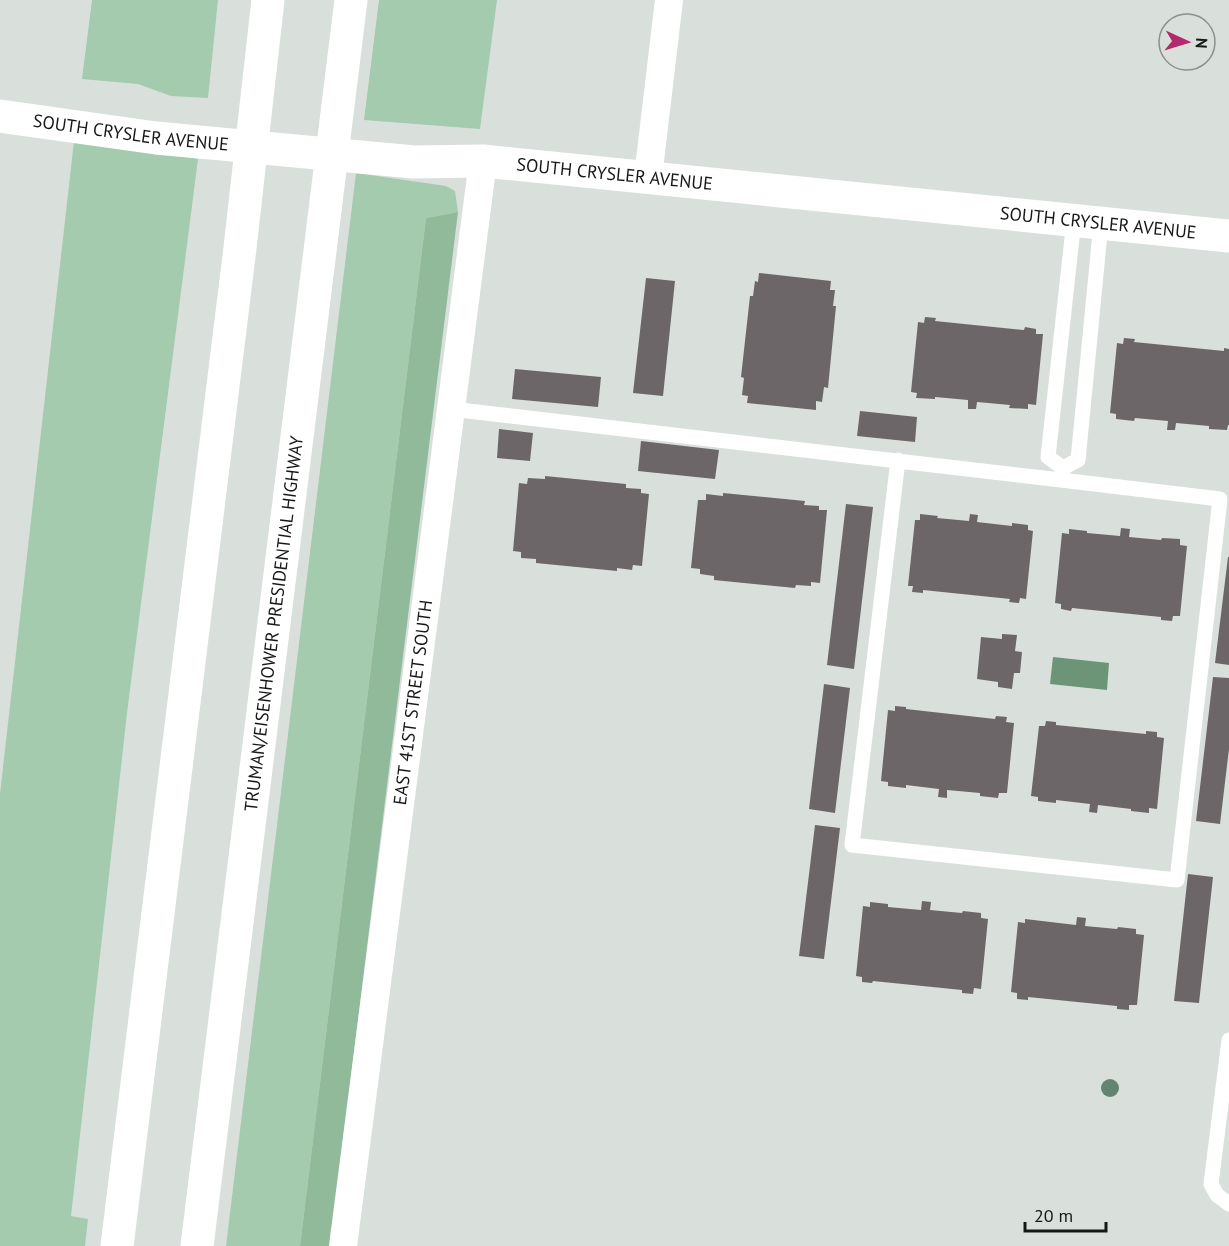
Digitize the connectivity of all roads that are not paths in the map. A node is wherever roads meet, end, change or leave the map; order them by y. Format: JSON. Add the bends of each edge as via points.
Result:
{"nodes":[{"id":1,"x":351,"y":0,"type":"edge"},
{"id":2,"x":669,"y":0,"type":"edge"},
{"id":3,"x":268,"y":4,"type":"edge"},
{"id":4,"x":0,"y":116,"type":"edge"},
{"id":5,"x":483,"y":161,"type":"junction"},
{"id":6,"x":648,"y":177,"type":"junction"},
{"id":7,"x":1088,"y":222,"type":"junction"},
{"id":8,"x":1229,"y":236,"type":"edge"},
{"id":9,"x":451,"y":409,"type":"junction"},
{"id":10,"x":898,"y":460,"type":"junction"},
{"id":11,"x":1062,"y":474,"type":"junction"},
{"id":12,"x":1229,"y":1040,"type":"edge"},
{"id":13,"x":1229,"y":1204,"type":"edge"},
{"id":14,"x":117,"y":1246,"type":"edge"},
{"id":15,"x":197,"y":1246,"type":"edge"},
{"id":16,"x":343,"y":1246,"type":"edge"}],
"edges":[{"from":1,"to":15,"type":"main road","name":"TRUMAN/EISENHOWER PRESIDENTIAL HIGHWAY"},
{"from":2,"to":6,"type":"street"},
{"from":3,"to":14,"type":"main road"},
{"from":4,"to":5,"type":"main road","name":"SOUTH CRYSLER AVENUE","via":[[156,138],[414,162]]},
{"from":5,"to":6,"type":"main road","name":"SOUTH CRYSLER AVENUE"},
{"from":5,"to":9,"type":"street","name":"EAST 41ST STREET SOUTH"},
{"from":6,"to":7,"type":"main road","name":"SOUTH CRYSLER AVENUE"},
{"from":7,"to":8,"type":"main road","name":"SOUTH CRYSLER AVENUE"},
{"from":7,"to":11,"type":"lane","via":[[1078,460]]},
{"from":7,"to":11,"type":"lane","via":[[1048,458]]},
{"from":9,"to":10,"type":"lane"},
{"from":9,"to":16,"type":"street","name":"EAST 41ST STREET SOUTH"},
{"from":10,"to":11,"type":"lane"},
{"from":10,"to":11,"type":"lane","via":[[852,845],[1178,879],[1220,499]]},
{"from":12,"to":13,"type":"lane","via":[[1211,1184]]}]}
